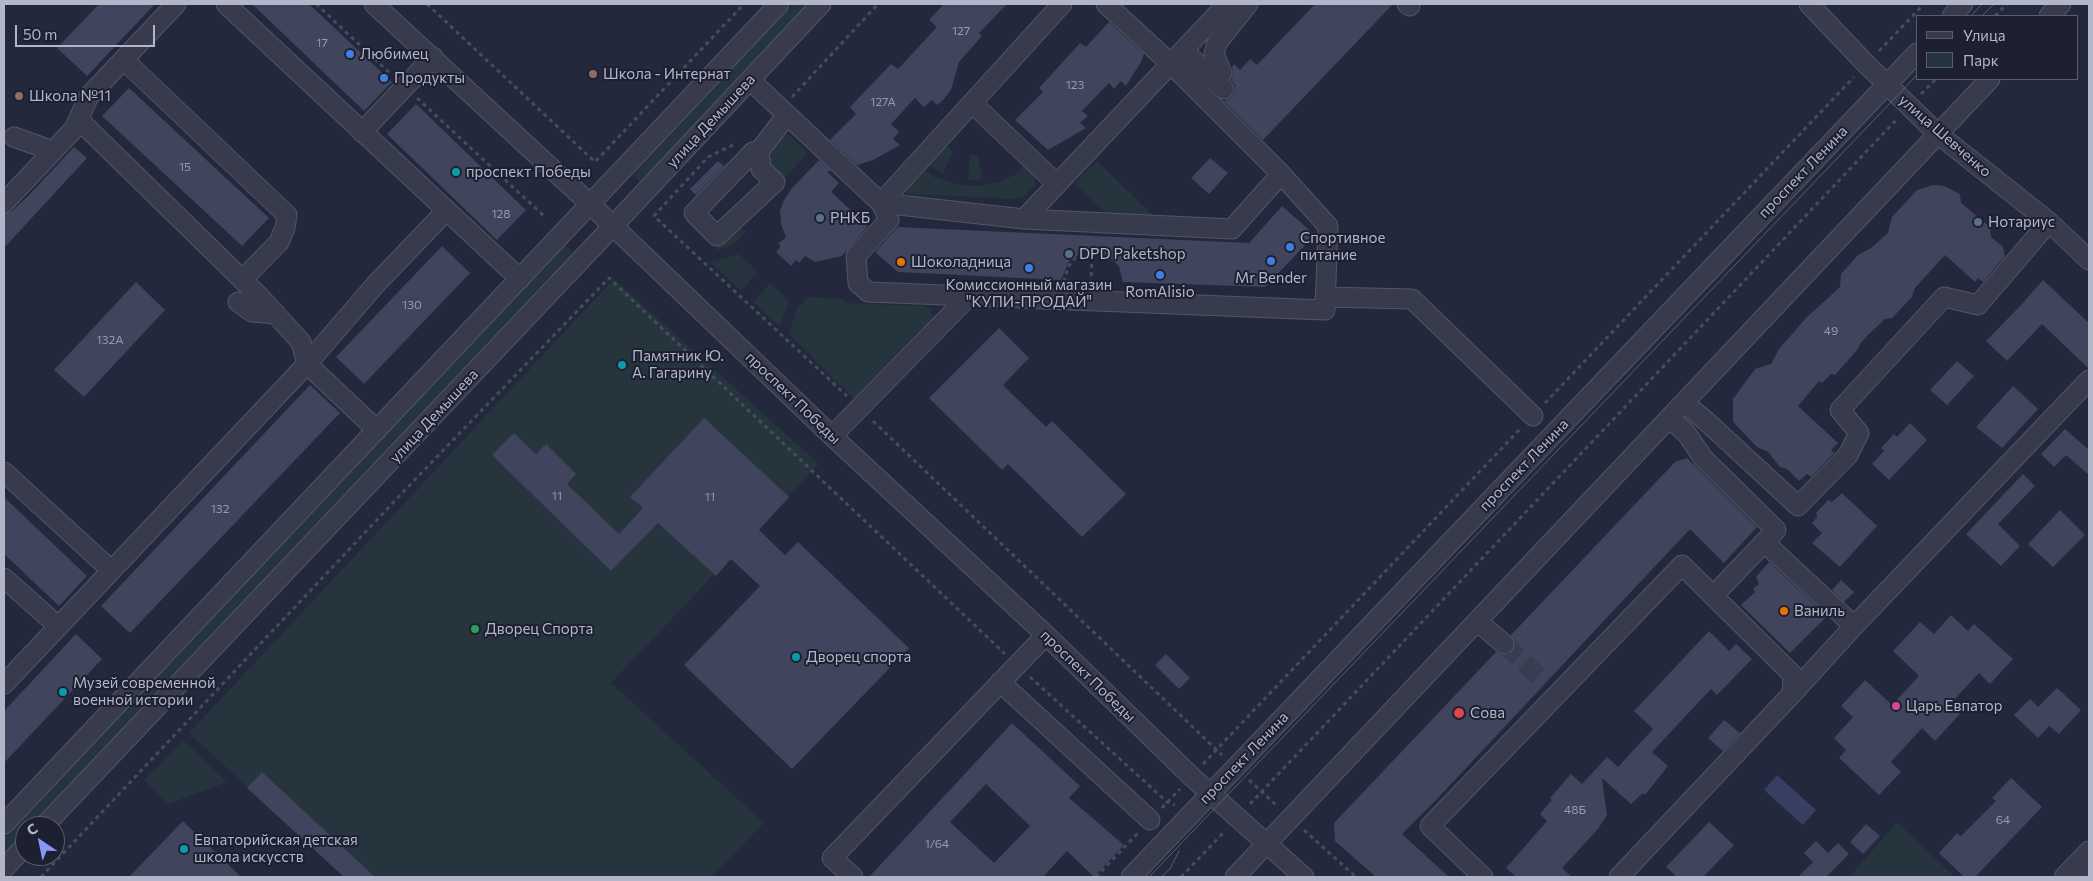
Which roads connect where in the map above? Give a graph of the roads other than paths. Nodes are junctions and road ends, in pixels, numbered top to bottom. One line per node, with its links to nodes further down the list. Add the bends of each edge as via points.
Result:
1 (176, 4): 18 (street)
2 (226, 4): 25 (street)
3 (374, 4): 16 (street, проспект Победы)
4 (779, 4): 34 (street, улица Демышева)
5 (821, 4): 19 (street, улица Демышева)
6 (1062, 4): 22 (street)
7 (1106, 4): 17 (street)
8 (1227, 4): 17 (street)
9 (1248, 4): 17 (street, via 1217,43 1214,54 1223,81)
10 (1809, 4): 21 (street, улица Шевченко)
11 (1963, 4): 13 (street)
12 (2061, 4): 14 (street)
13 (1953, 15)
14 (2050, 15)
15 (1916, 54): 21 (street, проспект Ленина)
16 (433, 58): 25 (street); 34 (street, проспект Победы)
17 (1178, 58): 30 (street); 31 (street)
18 (124, 60): 24 (street, via 89,96); 41 (street, via 287,216 279,242)
19 (750, 80): 23 (street); 38 (street, улица Демышева)
20 (1989, 80): 26 (street)
21 (1887, 84): 26 (street, улица Шевченко); 66 (street, проспект Ленина)
22 (972, 103): 31 (street); 33 (street)
23 (784, 112): 29 (street); 33 (street)
24 (79, 120): 28 (street); 41 (street)
25 (362, 132): 35 (street)
26 (1938, 134): 37 (street, улица Шевченко); 48 (street)
27 (14, 137): 28 (street)
28 (53, 151): 32 (street)
29 (756, 155): 29 (street, via 753,152 694,213 717,236 775,182 761,169 760,158)
30 (1281, 174): 36 (street, via 1232,229); 43 (street, via 1328,226)
31 (1057, 184): 36 (street)
32 (4, 203)
33 (881, 203): 36 (street); 42 (street, via 889,220 856,256 858,283 868,292)
34 (590, 204): 38 (street, проспект Победы); 40 (street, улица Демышева)
35 (446, 211): 40 (street); 46 (street, via 376,284)
36 (1024, 219)
37 (2049, 222): 39 (street, улица Шевченко); 48 (street, via 1978,305 1944,297 1840,410 1859,432 1848,455 1798,506)
38 (613, 226): 52 (street, проспект Победы); 67 (street, улица Демышева)
39 (2089, 260)
40 (520, 279): 51 (street, улица Демышева)
41 (242, 280): 45 (street)
42 (969, 296): 43 (street, via 1325,310); 52 (street)
43 (1325, 297): 49 (street, via 1412,299)
44 (238, 302): 45 (street, via 252,312)
45 (276, 314): 46 (street, via 301,342)
46 (307, 364): 51 (street); 55 (street)
47 (2089, 380): 60 (street)
48 (1684, 403): 50 (street)
49 (1533, 416)
50 (1669, 418): 54 (street, via 1687,434 1702,458 1776,530); 58 (street)
51 (377, 430): 69 (street, улица Демышева)
52 (832, 436): 61 (street, проспект Победы)
53 (4, 472): 55 (street)
54 (1764, 542): 57 (street); 60 (street)
55 (111, 570): 59 (street)
56 (4, 578): 59 (street)
57 (1713, 596): 65 (street, via 1793,675); 79 (street, via 1682,565 1551,689 1430,826)
58 (1477, 621): 62 (street); 70 (street)
59 (58, 626): 64 (street)
60 (1854, 626): 65 (street)
61 (1046, 635): 63 (street); 66 (street, проспект Победы)
62 (1504, 644)
63 (1000, 682): 68 (street); 75 (street, via 832,858)
64 (4, 684)
65 (1792, 694): 80 (street)
66 (1210, 794): 70 (street, проспект Победы); 76 (street, проспект Ленина)
67 (53, 816)
68 (1150, 820)
69 (4, 824)
70 (1266, 844): 77 (street); 78 (street, проспект Победы)
71 (2089, 850): 74 (street)
72 (15, 857): 73 (street)
73 (4, 869)
74 (2076, 873)
75 (853, 877)
76 (1131, 877)
77 (1235, 877)
78 (1304, 877)
79 (1483, 877)
80 (1619, 877)

